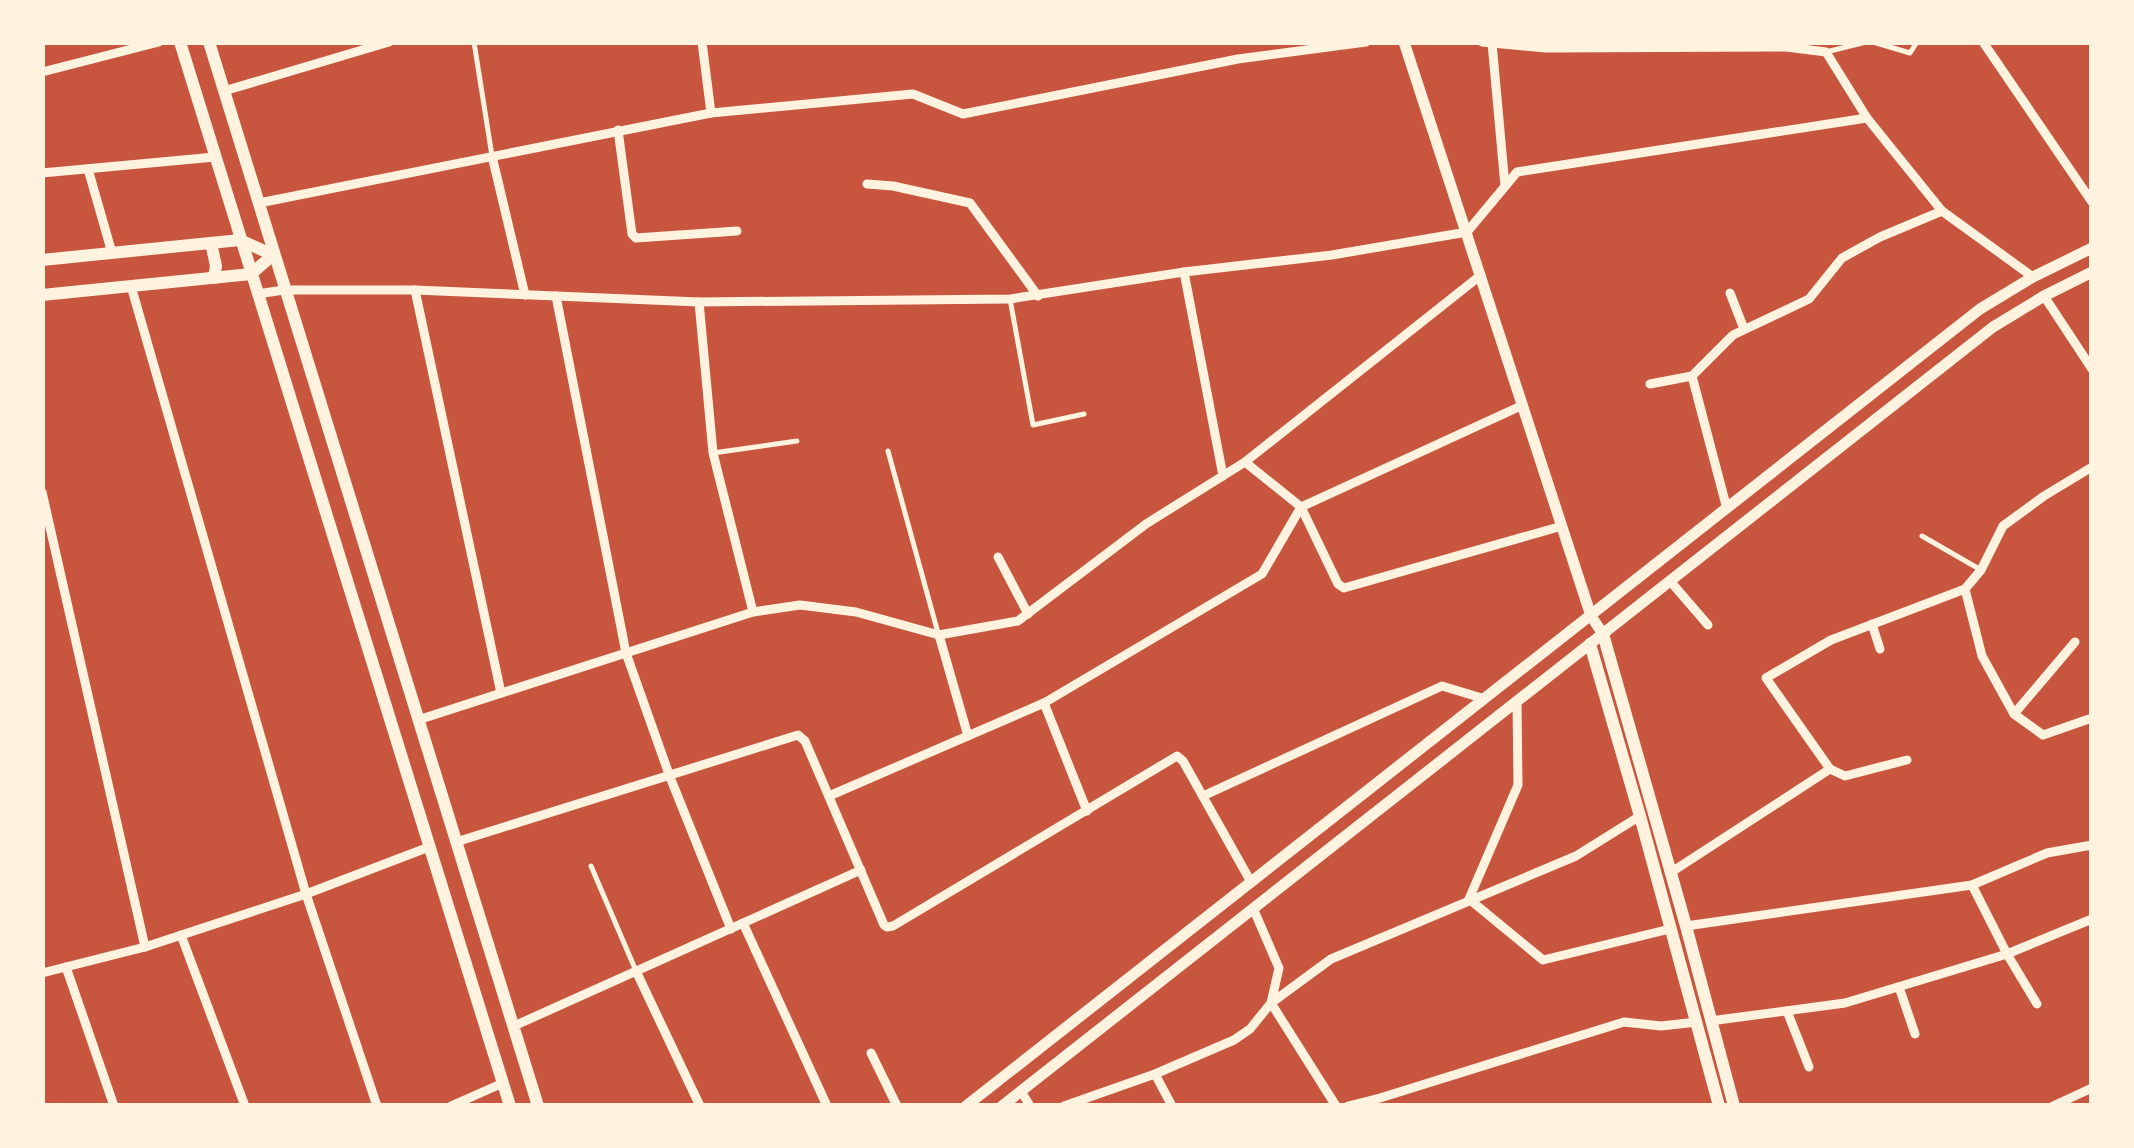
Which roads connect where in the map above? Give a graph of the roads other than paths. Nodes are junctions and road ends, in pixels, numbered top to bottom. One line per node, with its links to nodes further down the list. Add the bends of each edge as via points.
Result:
1 (159, 42): 17 (street)
2 (180, 42): 23 (main road)
3 (209, 42): 18 (main road)
4 (389, 42): 18 (street)
5 (474, 42): 22 (lane)
6 (702, 42): 19 (street)
7 (1366, 42): 19 (street, via 1238,59 963,114 912,94)
8 (1404, 42): 34 (street)
9 (1482, 42): 13 (street)
10 (1870, 42): 11 (lane, via 1910,54); 16 (lane)
11 (1917, 42)
12 (1983, 42): 30 (street)
13 (1492, 43): 14 (street); 29 (street)
14 (1546, 45): 15 (street)
15 (1785, 45): 16 (street)
16 (1826, 52): 20 (street)
17 (42, 72)
18 (224, 91): 26 (main road)
19 (711, 113): 21 (street)
20 (1867, 118): 29 (street, via 1517,172); 32 (street)
21 (618, 130): 22 (street); 33 (street, via 636,238)
22 (492, 156): 31 (street); 52 (street)
23 (215, 157): 24 (street); 27 (main road)
24 (88, 169): 25 (street); 38 (street)
25 (42, 173)
26 (250, 173): 27 (main road, via 240,184); 31 (main road)
27 (223, 183): 35 (main road)
28 (868, 184): 55 (street, via 970,204)
29 (1505, 186): 34 (street)
30 (2092, 202)
31 (259, 203): 39 (main road)
32 (1942, 212): 45 (street); 59 (street, via 1842,258 1808,299)
33 (737, 230)
34 (1468, 232): 41 (street); 44 (street)
35 (240, 240): 36 (main road); 39 (main road); 43 (main road)
36 (210, 243): 38 (main road); 46 (main road)
37 (2092, 248): 45 (street)
38 (112, 253): 40 (main road)
39 (273, 254): 43 (main road); 48 (main road)
40 (42, 260)
41 (1184, 272): 55 (street); 72 (street)
42 (2092, 272): 56 (street)
43 (250, 274): 46 (main road); 51 (main road)
44 (1481, 275): 65 (street); 70 (street)
45 (2033, 277): 75 (street, via 1980,309)
46 (214, 278): 47 (main road)
47 (130, 286): 53 (main road); 118 (street)
48 (284, 290): 49 (street); 51 (street); 63 (main road)
49 (415, 290): 52 (street); 93 (street)
50 (1730, 293): 59 (street)
51 (257, 294): 64 (main road)
52 (525, 294): 54 (street)
53 (42, 295)
54 (556, 296): 58 (street); 92 (street)
55 (1038, 296): 57 (street)
56 (2044, 296): 60 (street); 80 (street, via 1993,327)
57 (1010, 298): 58 (street); 66 (lane, via 1033,425)
58 (699, 302): 69 (street)
59 (1744, 330): 61 (street)
60 (2092, 369)
61 (1692, 376): 62 (street); 75 (street)
62 (1650, 384)
63 (314, 388): 64 (main road, via 301,385); 99 (main road)
64 (288, 396): 112 (main road)
65 (1523, 405): 74 (street); 76 (street)
66 (1084, 414)
67 (797, 441): 69 (lane)
68 (888, 452): 88 (lane)
69 (713, 454): 82 (street)
70 (1246, 462): 72 (street); 74 (street)
71 (2092, 467): 79 (street, via 2003,526)
72 (1223, 476): 83 (street, via 1146,524)
73 (42, 492): 127 (street)
74 (1300, 507): 76 (street, via 1344,588); 96 (street, via 1262,574)
75 (1726, 509): 84 (street)
76 (1562, 526): 84 (street)
77 (1922, 536): 79 (lane)
78 (998, 557): 83 (street)
79 (1981, 570): 81 (street)
80 (1670, 581): 86 (street); 87 (street)
81 (1965, 589): 85 (street); 97 (street, via 1982,656)
82 (753, 612): 88 (street, via 800,605 856,612); 92 (street)
83 (1028, 614): 88 (street, via 1018,622)
84 (1590, 616): 87 (street); 90 (street); 94 (street)
85 (1872, 624): 91 (street); 104 (street, via 1766,678)
86 (1708, 625)
87 (1603, 634): 90 (street); 115 (main road)
88 (939, 636): 100 (street)
89 (2076, 642): 97 (street)
90 (1590, 644): 95 (street); 109 (main road)
91 (1880, 649)
92 (626, 653): 93 (street); 105 (street)
93 (501, 694): 99 (street)
94 (1484, 699): 101 (street); 107 (street, via 1442,686)
95 (1517, 700): 102 (street); 119 (street, via 1518,785)
96 (1044, 704): 100 (street); 108 (street)
97 (2014, 714): 98 (street, via 2042,735)
98 (2089, 719)
99 (418, 720): 110 (main road)
100 (968, 736): 106 (street)
101 (1430, 742): 102 (street); 116 (street)
102 (1443, 759): 120 (street)
103 (1907, 760): 104 (street, via 1846,776)
104 (1830, 769): 115 (street)
105 (670, 777): 106 (street, via 798,735); 110 (street); 124 (street)
106 (828, 796): 114 (street)
107 (1203, 796): 108 (street, via 1177,756); 116 (street)
108 (1087, 810): 114 (street, via 893,926 884,925)
109 (1640, 816): 119 (street, via 1576,856); 125 (main road)
110 (456, 842): 137 (main road)
111 (2092, 845): 117 (street, via 2047,852)
112 (429, 847): 118 (street); 142 (main road)
113 (591, 866): 130 (lane)
114 (861, 870): 122 (street)
115 (1670, 873): 123 (main road)
116 (1251, 882): 154 (street)
117 (1972, 885): 123 (street); 128 (street)
118 (306, 894): 126 (street); 147 (street)
119 (1469, 899): 125 (street, via 1543,960); 133 (street, via 1331,958)
120 (1253, 908): 133 (street, via 1279,968); 144 (street)
121 (2092, 918): 128 (street)
122 (744, 923): 124 (street); 152 (street)
123 (1686, 926): 136 (main road)
124 (731, 928): 130 (street)
125 (1670, 930): 136 (main road)
126 (181, 936): 127 (street); 146 (street)
127 (145, 947): 129 (street)
128 (2006, 954): 132 (street); 134 (street)
129 (66, 967): 131 (street); 145 (street)
130 (636, 971): 137 (street); 151 (street)
131 (42, 973)
132 (1899, 986): 135 (street, via 1844,1004); 138 (street)
133 (1270, 1003): 141 (street, via 1234,1040); 159 (street)
134 (2037, 1004)
135 (1787, 1011): 136 (street); 140 (street)
136 (1704, 1022): 160 (street, via 1624,1022); 161 (main road); 162 (main road)
137 (514, 1026): 150 (main road)
138 (1915, 1034)
139 (871, 1053): 153 (street)
140 (1810, 1067)
141 (1154, 1074): 157 (street); 158 (street)
142 (503, 1083): 148 (street); 149 (main road)
143 (2092, 1088): 163 (street)
144 (1021, 1091): 155 (street); 156 (street)
145 (114, 1106)
146 (246, 1106)
147 (377, 1106)
148 (452, 1106)
149 (510, 1106)
150 (538, 1106)
151 (700, 1106)
152 (827, 1106)
153 (897, 1106)
154 (966, 1106)
155 (1002, 1106)
156 (1030, 1106)
157 (1064, 1106)
158 (1172, 1106)
159 (1336, 1106)
160 (1348, 1106)
161 (1719, 1106)
162 (1734, 1106)
163 (2053, 1106)

